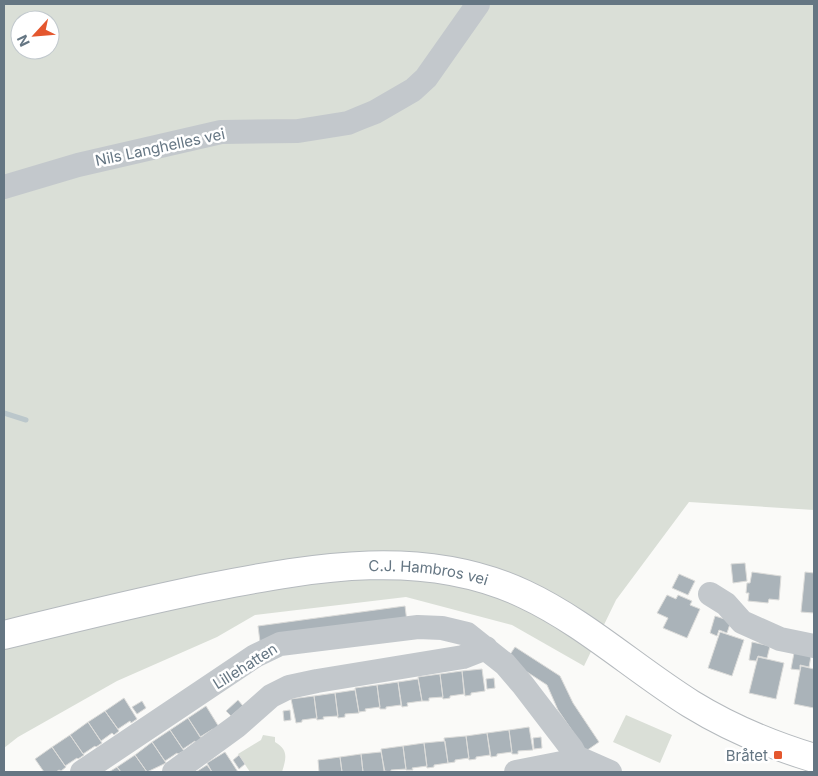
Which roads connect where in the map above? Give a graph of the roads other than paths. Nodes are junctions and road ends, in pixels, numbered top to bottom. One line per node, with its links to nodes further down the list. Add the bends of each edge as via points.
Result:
1 (478, 4): 2 (street, Nils Langhelles vei, via 426,78 413,90 360,118 298,132 221,132)
2 (4, 187)
3 (710, 594): 5 (street, via 726,604 742,622 768,635)
4 (4, 635): 8 (main road, C.J. Hambros vei, via 177,594 305,570 395,564 428,567 486,579 523,594 556,611 691,704 775,746)
5 (814, 646)
6 (486, 648): 7 (street, Lillehatten, via 523,685); 9 (street, Lillehatten, via 467,634 432,627 280,644 255,656); 10 (street, via 462,656 289,687 271,696 237,726)
7 (576, 758): 11 (street); 12 (street)
8 (814, 758)
9 (82, 772)
10 (174, 772)
11 (516, 772)
12 (610, 772)

